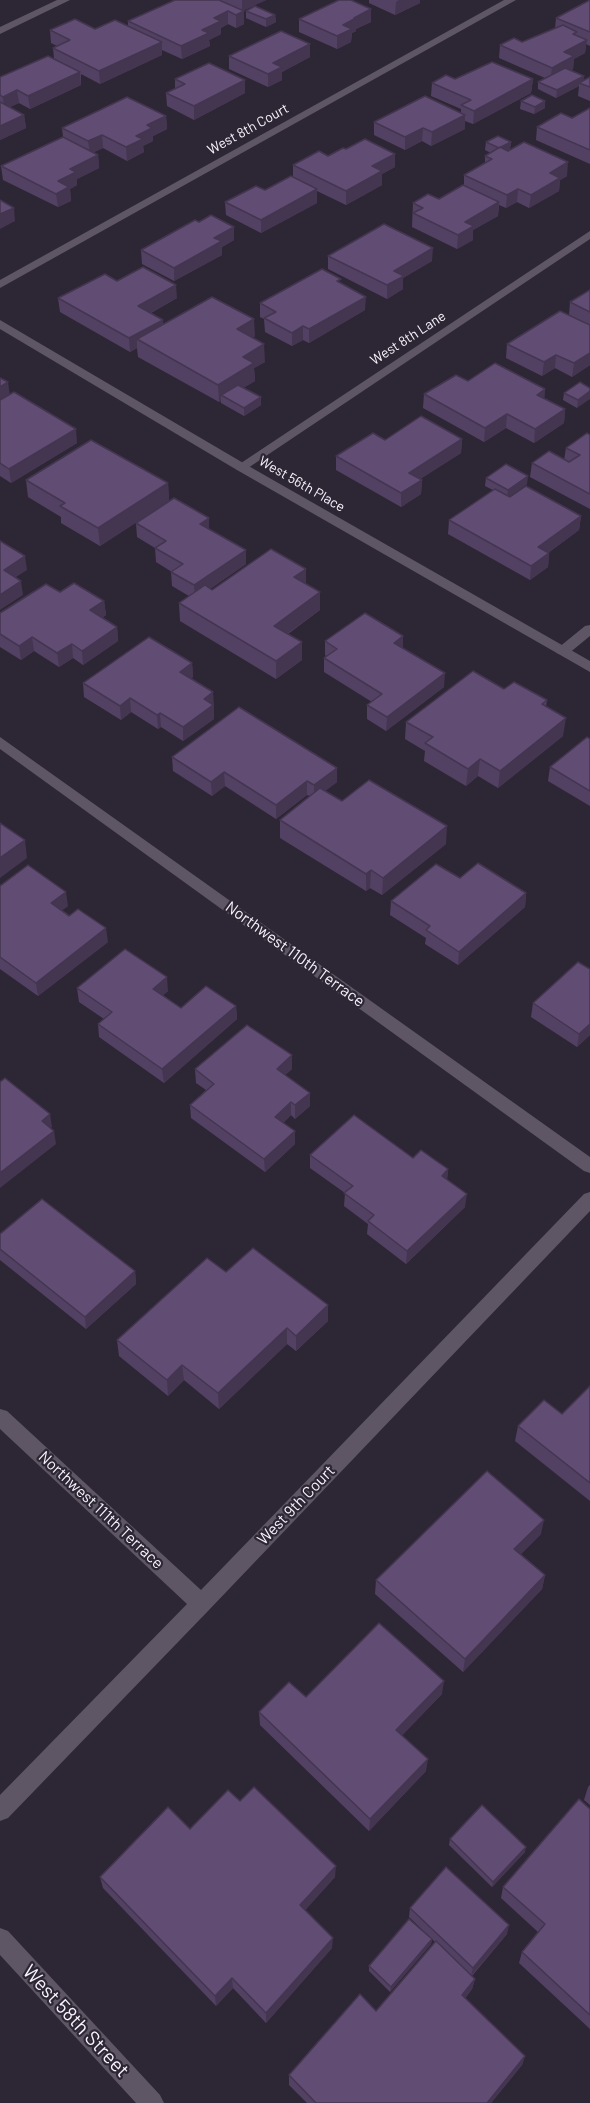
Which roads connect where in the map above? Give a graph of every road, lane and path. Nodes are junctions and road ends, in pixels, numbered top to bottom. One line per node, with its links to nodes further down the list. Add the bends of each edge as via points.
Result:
1 (65, 0): 3 (street)
2 (511, 0): 5 (street, West 8th Court)
3 (0, 31)
4 (590, 234): 7 (street, West 8th Lane)
5 (0, 285)
6 (0, 324): 7 (street, West 56th Place)
7 (242, 466): 9 (street, West 56th Place)
8 (590, 629): 9 (street)
9 (563, 651): 10 (street, West 56th Place)
10 (590, 667)
11 (0, 742): 12 (street, Northwest 110th Terrace)
12 (590, 1166)
13 (590, 1199): 15 (street, West 9th Court)
14 (0, 1417): 15 (street, Northwest 111th Terrace)
15 (201, 1604): 16 (street, West 9th Court)
16 (0, 1810)
17 (0, 1939): 18 (street, West 58th Street)
18 (152, 2103)

